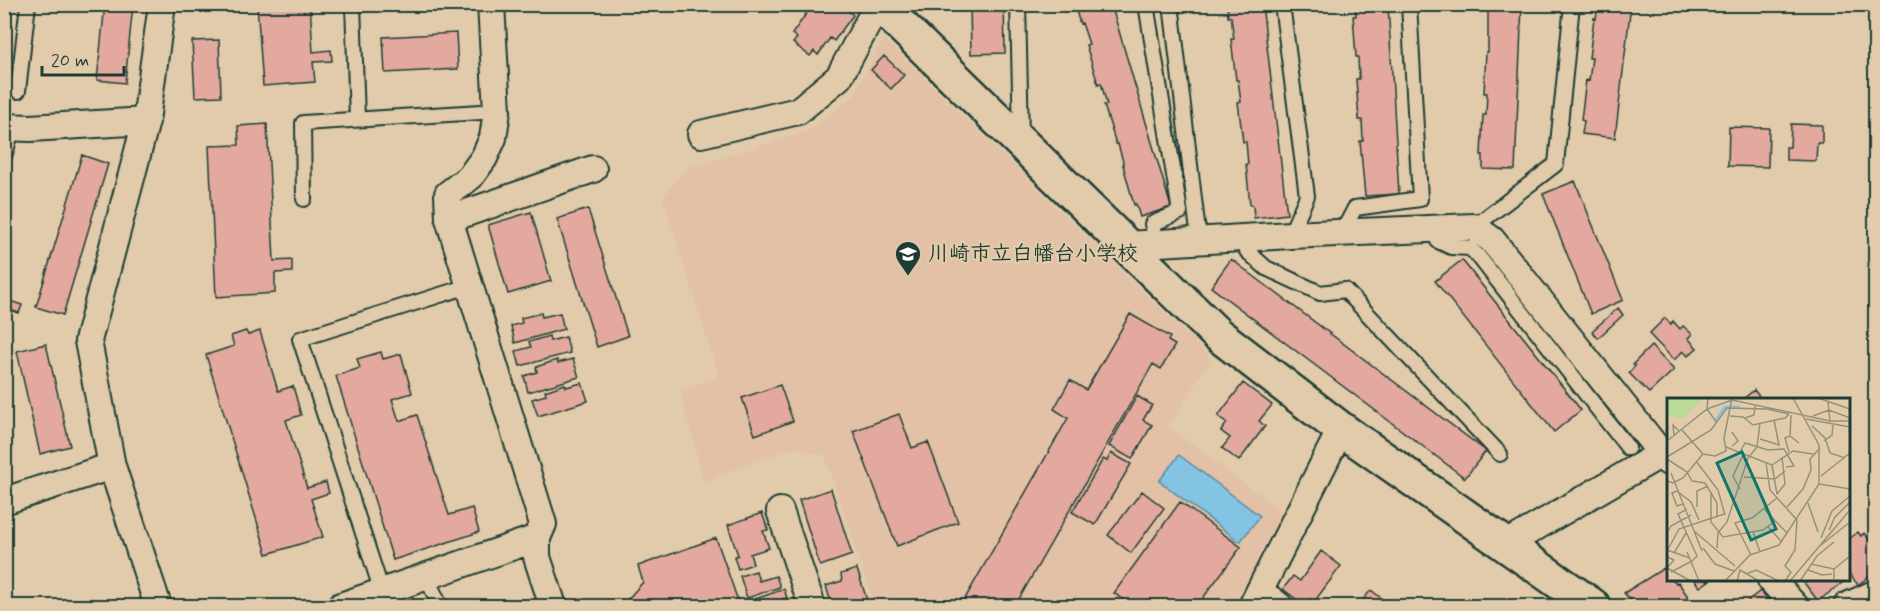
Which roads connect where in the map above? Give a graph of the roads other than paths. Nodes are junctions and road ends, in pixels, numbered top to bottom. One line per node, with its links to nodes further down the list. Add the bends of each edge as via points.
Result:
1 (28, 4): 12 (lane)
2 (162, 4): 15 (street)
3 (353, 4): 14 (lane)
4 (491, 4): 13 (street)
5 (879, 4): 17 (street, via 839,77 798,111); 18 (street)
6 (1018, 4): 18 (lane)
7 (1146, 4): 29 (lane, via 1180,212 1152,224)
8 (1171, 4): 28 (lane)
9 (1282, 4): 26 (lane, via 1307,196)
10 (1409, 4): 25 (lane, via 1420,199 1355,208)
11 (1572, 4): 23 (lane, via 1556,164)
12 (18, 91)
13 (497, 111): 14 (lane); 22 (street, via 493,138 484,158 470,177 448,194)
14 (357, 119): 21 (lane, via 303,123)
15 (146, 121): 16 (street); 35 (street, via 88,341)
16 (9, 127): 19 (lane)
17 (701, 134)
18 (1021, 143): 29 (street)
19 (4, 156)
20 (593, 169): 22 (street)
21 (304, 199)
22 (449, 219): 30 (street)
23 (1474, 227): 24 (street); 34 (street, via 1492,240)
24 (1433, 229): 25 (street); 32 (lane, via 1438,242 1470,248 1479,257)
25 (1342, 233): 26 (street)
26 (1290, 235): 27 (street)
27 (1242, 238): 28 (street); 33 (lane, via 1247,251 1266,268 1320,293 1345,290)
28 (1199, 241): 29 (street)
29 (1142, 244): 31 (street, via 1217,334)
30 (468, 285): 38 (street, via 543,524); 42 (lane, via 300,339)
31 (1341, 429): 39 (street); 44 (street)
32 (1628, 448)
33 (1500, 454)
34 (1665, 458): 39 (street)
35 (112, 466): 36 (street); 45 (street)
36 (4, 501)
37 (780, 511): 49 (street)
38 (537, 538): 40 (street); 48 (street, via 537,557)
39 (1505, 545): 50 (street)
40 (426, 576): 42 (street); 47 (lane)
41 (1773, 581): 51 (street)
42 (382, 592): 46 (street)
43 (1875, 593): 52 (street)
44 (1263, 601)
45 (158, 606)
46 (341, 606)
47 (440, 606)
48 (553, 606)
49 (812, 606)
50 (1593, 606)
51 (1795, 606)
52 (1847, 606)

